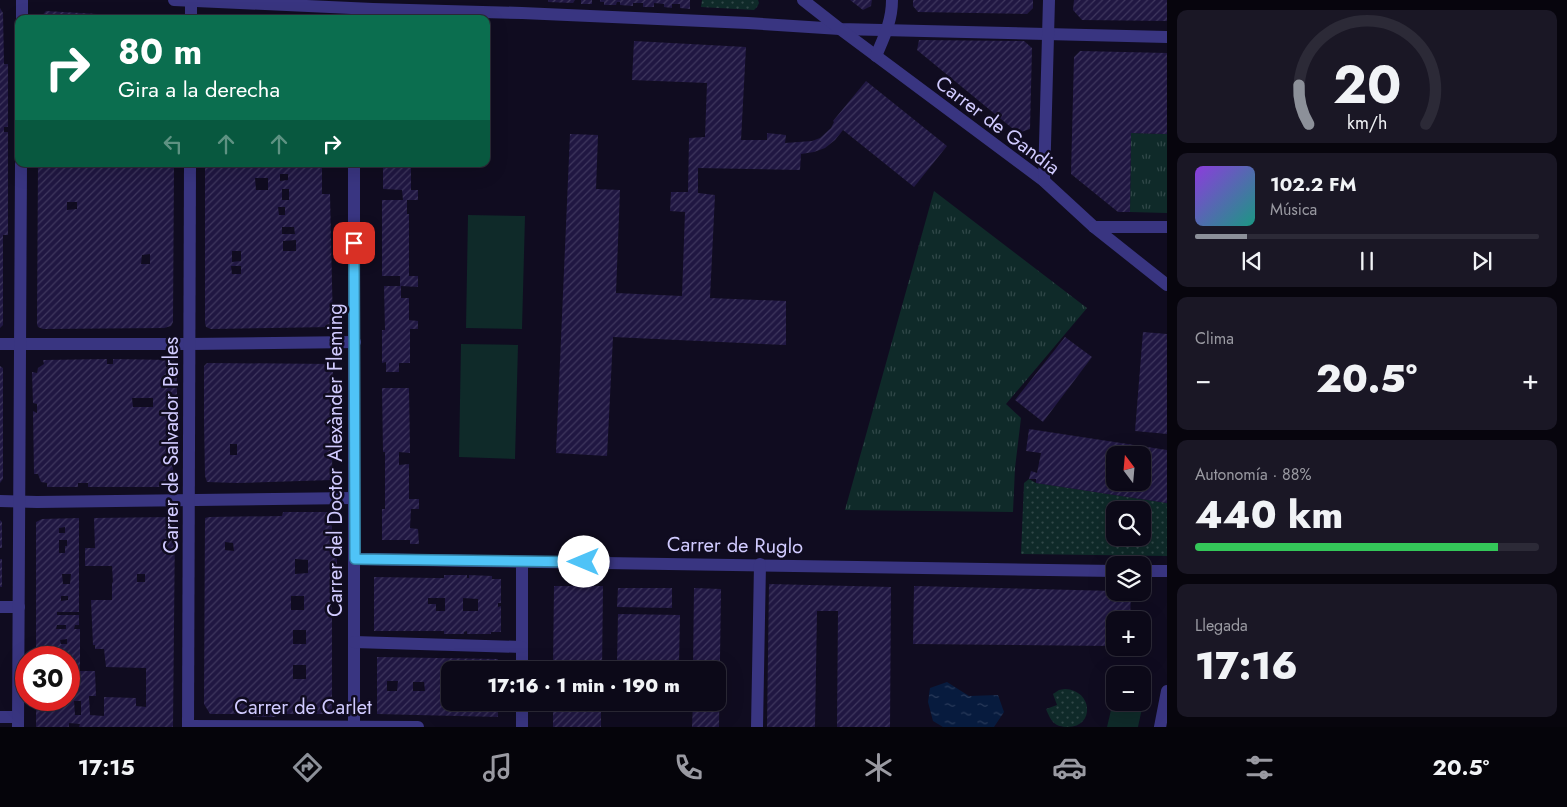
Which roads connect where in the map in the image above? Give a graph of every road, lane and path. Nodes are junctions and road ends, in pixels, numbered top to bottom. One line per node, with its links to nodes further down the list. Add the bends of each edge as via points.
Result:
1 (22, 0): 10 (street)
2 (174, 0): 3 (street)
3 (191, 0): 8 (street); 11 (street)
4 (523, 0): 9 (street)
5 (803, 0): 12 (street, Carrer de Gandia)
6 (892, 0): 13 (street)
7 (1049, 0): 14 (street)
8 (352, 9): 9 (street)
9 (522, 13): 12 (street)
10 (22, 15)
11 (191, 15)
12 (840, 29): 13 (street); 16 (street, Carrer de Gandia)
13 (887, 30): 14 (street); 16 (street)
14 (1048, 33): 15 (street); 20 (street)
15 (1167, 37)
16 (876, 56): 20 (street, Carrer de Gandia)
17 (21, 167): 26 (street)
18 (190, 167): 27 (street, Carrer de Salvador Perles)
19 (354, 167): 24 (street, Carrer del Doctor Alexànder Fleming)
20 (1044, 181): 21 (street, Carrer de Gandia)
21 (1094, 227): 22 (street); 23 (street, Carrer de Gandia)
22 (1167, 227)
23 (1167, 285)
24 (355, 342): 27 (street); 28 (street, Carrer del Doctor Alexànder Fleming)
25 (0, 344): 26 (street)
26 (19, 344): 27 (street); 31 (street)
27 (190, 344): 29 (street, Carrer de Salvador Perles)
28 (354, 498): 29 (street); 32 (street, Carrer del Doctor Alexànder Fleming)
29 (190, 500): 31 (street); 47 (street, Carrer de Salvador Perles)
30 (0, 501): 31 (street)
31 (19, 502): 39 (street)
32 (355, 559): 33 (street, Carrer de Ruglo); 40 (street, Carrer del Doctor Alexànder Fleming)
33 (522, 562): 34 (street, Carrer de Ruglo); 41 (street)
34 (760, 564): 35 (street, Carrer de Ruglo); 51 (street)
35 (1106, 570)
36 (1151, 571): 37 (street)
37 (1167, 571)
38 (0, 607): 39 (street)
39 (19, 607): 46 (street)
40 (354, 642): 41 (street); 48 (street, Carrer del Doctor Alexànder Fleming)
41 (522, 648): 42 (street)
42 (522, 661)
43 (1167, 691): 52 (street)
44 (522, 711): 50 (street)
45 (0, 718): 46 (street)
46 (18, 722)
47 (188, 726): 48 (street, Carrer de Carlet)
48 (354, 727): 49 (street, Carrer de Carlet)
49 (418, 727)
50 (522, 727)
51 (757, 727)
52 (1160, 727)

